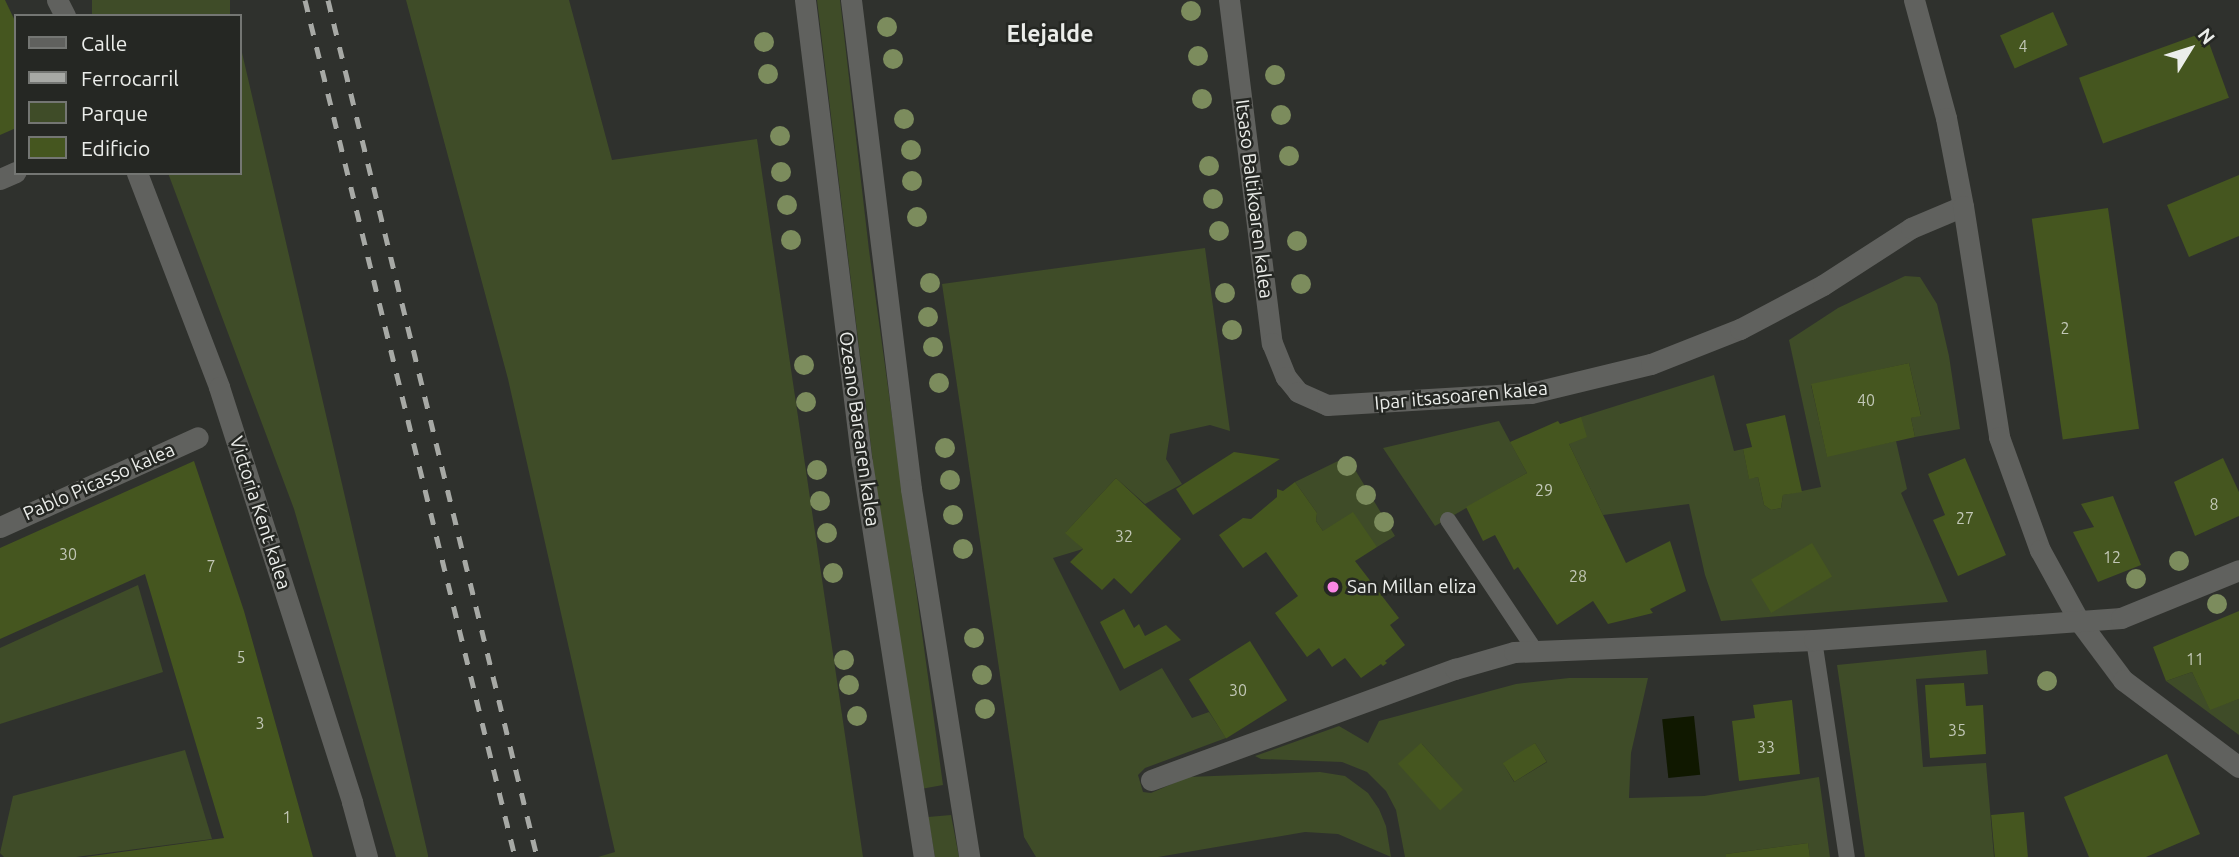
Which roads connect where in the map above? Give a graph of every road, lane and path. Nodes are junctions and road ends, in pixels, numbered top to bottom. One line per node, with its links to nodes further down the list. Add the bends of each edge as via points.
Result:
1 (805, 0): 18 (street, Ozeano Barearen kalea, via 862,462)
2 (851, 0): 19 (street, via 911,489)
3 (1229, 0): 7 (street, Itsaso Baltikoaren kalea, via 1272,344)
4 (1914, 0): 6 (street, via 1946,118)
5 (138, 175): 17 (street, Victoria Kent kalea, via 219,387)
6 (1963, 206): 7 (street, Ipar itsasoaren kalea, via 1911,228 1823,285 1741,329 1651,364 1531,393 1341,407); 12 (street, via 1999,437 2040,550)
7 (1298, 392)
8 (198, 437): 10 (street, Pablo Picasso kalea)
9 (1448, 520): 14 (lane)
10 (0, 527)
11 (2239, 570): 12 (street, via 2121,618)
12 (2079, 621): 13 (street); 15 (street, via 2123,680)
13 (1814, 640): 14 (street); 20 (lane)
14 (1536, 652): 16 (street, via 1514,652 1455,669)
15 (2239, 768)
16 (1151, 780)
17 (367, 857)
18 (924, 857)
19 (969, 857)
20 (1847, 857)

